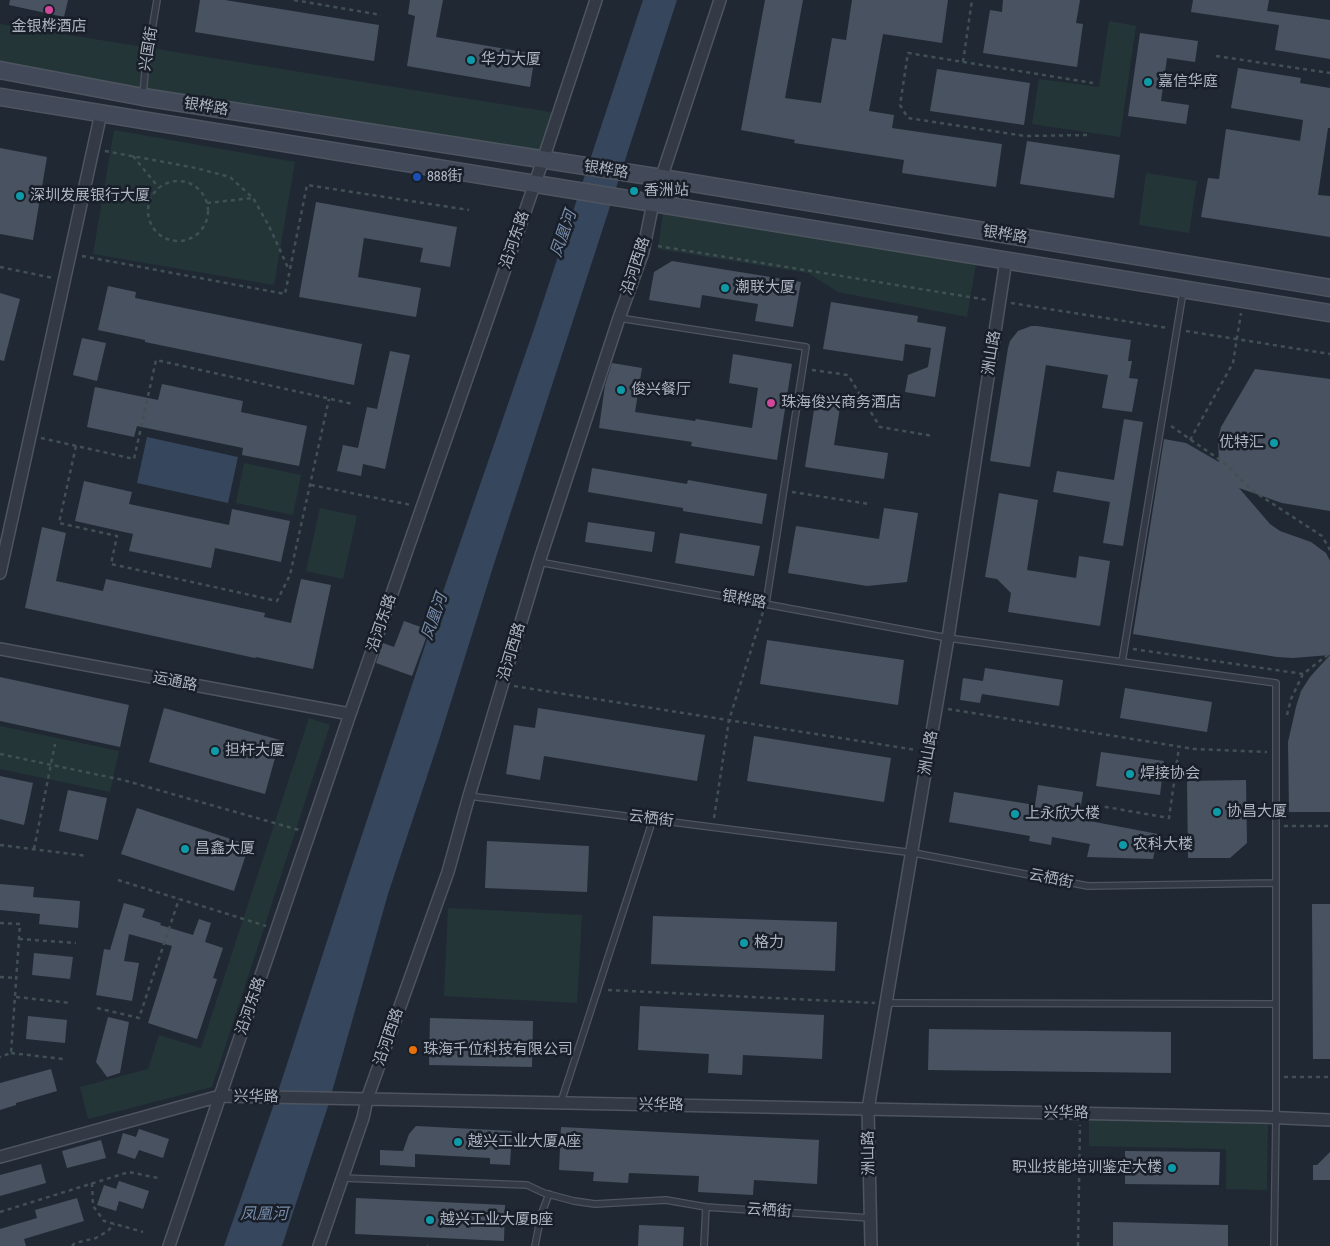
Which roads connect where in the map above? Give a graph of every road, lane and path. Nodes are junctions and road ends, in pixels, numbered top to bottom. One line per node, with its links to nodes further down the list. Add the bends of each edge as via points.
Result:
1 (157, 0): 13 (lane, 兴国街)
2 (294, 0): 6 (path)
3 (596, 0): 18 (street, 沿河东路)
4 (720, 0): 19 (street)
5 (972, 0): 8 (path)
6 (381, 15)
7 (1216, 56): 10 (path)
8 (963, 62): 11 (path); 15 (path, via 908,54 900,105 908,118 1025,136)
9 (0, 70): 13 (main road, 银桦路)
10 (1330, 73)
11 (1093, 83)
12 (0, 97): 14 (main road, 银桦路)
13 (143, 97): 18 (main road, 银桦路)
14 (101, 113): 16 (street); 20 (main road, 银桦路)
15 (1086, 135)
16 (93, 149): 17 (path); 26 (street)
17 (133, 156): 21 (path); 22 (path, via 230,178)
18 (543, 160): 19 (main road, 银桦路); 20 (street, 沿河东路)
19 (662, 178): 24 (street, 沿河西路); 31 (main road, 银桦路)
20 (534, 184): 24 (main road, 银桦路); 47 (street, 沿河东路)
21 (159, 188): 23 (path, via 167,182 187,182 200,190); 23 (path, via 148,204 150,223 156,232 173,241 183,241 200,231 206,223)
22 (253, 198): 23 (path); 29 (path)
23 (208, 203)
24 (653, 203): 27 (main road, 银桦路); 35 (street, 沿河西路, via 643,252)
25 (469, 210): 29 (path, via 307,185)
26 (70, 254): 29 (path, via 285,294); 30 (street)
27 (1006, 260): 32 (main road, 银桦路); 53 (street, 洲山路)
28 (0, 267): 30 (path)
29 (290, 272)
30 (64, 280): 40 (street)
31 (1330, 288)
32 (1183, 289): 33 (main road, 银桦路); 39 (lane)
33 (1243, 299): 34 (main road, 银桦路); 42 (path, via 1233,363)
34 (1330, 313)
35 (619, 318): 36 (lane, via 806,347); 50 (street, 沿河西路)
36 (803, 368): 41 (path, via 848,375 880,427); 45 (lane)
37 (329, 399): 38 (path); 43 (path, via 156,360 134,459); 44 (path)
38 (353, 404)
39 (1162, 420): 42 (path); 54 (lane)
40 (30, 436): 43 (path); 48 (street)
41 (933, 436)
42 (1190, 440): 49 (path, via 1226,464 1250,489 1322,536)
43 (76, 446): 44 (path, via 59,523 117,536 111,564 277,601 290,575)
44 (310, 485): 47 (path)
45 (784, 490): 46 (path); 52 (lane)
46 (869, 504)
47 (422, 507): 61 (street, 沿河东路)
48 (4, 535): 51 (street)
49 (1330, 550)
50 (539, 562): 52 (lane, 银桦路); 59 (street, 沿河西路)
51 (0, 573)
52 (766, 604): 53 (lane, 银桦路); 62 (path)
53 (948, 638): 57 (lane, 银桦路); 60 (street, 洲山路)
54 (1125, 648): 57 (lane); 58 (path)
55 (0, 650): 61 (street, 运通路)
56 (1330, 653): 58 (path)
57 (1122, 662): 67 (lane, 银桦路, via 1276,683)
58 (1303, 674): 63 (path)
59 (502, 684): 62 (path); 70 (street, 沿河西路)
60 (936, 708): 65 (path); 66 (street, 洲山路)
61 (350, 714): 76 (street, 沿河东路)
62 (729, 720): 66 (path); 75 (path)
63 (1285, 722)
64 (55, 744): 69 (path)
65 (1179, 747): 67 (path); 71 (path, via 1169,818)
66 (929, 752): 79 (street, 洲山路)
67 (1276, 752): 73 (lane)
68 (0, 754): 69 (path)
69 (51, 764): 76 (path, via 122,780); 78 (path)
70 (469, 796): 72 (lane, 云栖街); 102 (street, 沿河西路, via 448,872)
71 (1089, 804)
72 (653, 819): 75 (lane, 云栖街); 90 (lane)
73 (1276, 826): 74 (path); 82 (lane)
74 (1330, 826)
75 (713, 827): 79 (lane, 云栖街)
76 (310, 833): 85 (street, 沿河东路)
77 (0, 845): 78 (path)
78 (34, 850): 80 (path)
79 (912, 852): 82 (lane, 云栖街, via 1088,886); 93 (street, 洲山路)
80 (86, 856)
81 (118, 880): 83 (path)
82 (1276, 883): 94 (lane)
83 (179, 899): 85 (path); 95 (path, via 140,1018)
84 (0, 923): 86 (path, via 20,924)
85 (277, 929): 101 (street, 沿河东路)
86 (19, 939): 87 (path); 89 (path)
87 (76, 943)
88 (0, 977): 89 (path)
89 (16, 978): 91 (path)
90 (598, 990): 93 (path); 103 (lane)
91 (15, 997): 92 (path); 96 (path)
92 (71, 1003)
93 (886, 1003): 94 (lane); 104 (street, 洲山路)
94 (1276, 1004): 99 (lane)
95 (97, 1008)
96 (11, 1053): 97 (path); 98 (path)
97 (0, 1057)
98 (63, 1059)
99 (1276, 1077): 100 (path); 106 (lane)
100 (1330, 1077)
101 (220, 1096): 102 (street, 兴华路); 108 (street, 兴华路); 119 (street, 沿河东路)
102 (367, 1099): 103 (street, 兴华路); 110 (street, 沿河西路)
103 (561, 1103): 104 (street, 兴华路)
104 (868, 1109): 105 (street, 兴华路); 115 (street, 洲山路)
105 (1080, 1113): 106 (street, 兴华路); 124 (path)
106 (1276, 1118): 107 (street, 兴华路); 125 (lane)
107 (1330, 1120)
108 (0, 1157)
109 (158, 1178): 111 (path, via 129,1172)
110 (342, 1178): 112 (lane, 云栖街, via 527,1186); 120 (street, 沿河西路)
111 (92, 1183): 114 (path); 116 (path, via 93,1206 104,1221)
112 (549, 1194): 113 (lane, 云栖街, via 594,1204 666,1200); 121 (lane, via 541,1214)
113 (706, 1207): 115 (lane, 云栖街); 122 (lane)
114 (0, 1212)
115 (870, 1218): 123 (street, 洲山路)
116 (114, 1224): 117 (path); 118 (path, via 96,1238)
117 (143, 1232)
118 (72, 1246)
119 (169, 1246)
120 (319, 1246)
121 (535, 1246)
122 (704, 1246)
123 (871, 1246)
124 (1078, 1246)
125 (1274, 1246)

